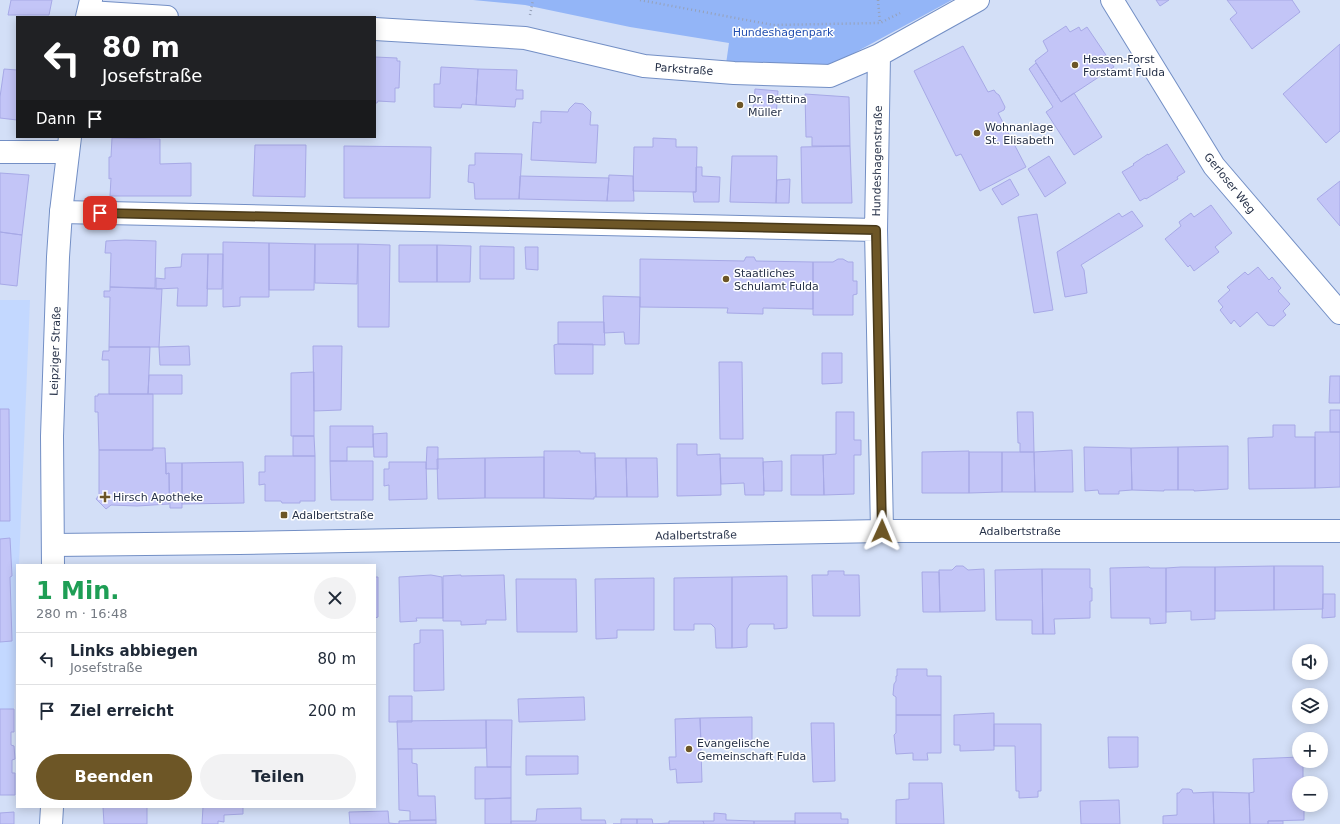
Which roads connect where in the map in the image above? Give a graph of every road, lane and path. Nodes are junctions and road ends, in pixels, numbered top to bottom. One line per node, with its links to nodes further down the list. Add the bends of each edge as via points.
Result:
1 (640, 0): 2 (path, via 773,25 880,23)
2 (878, 0)
3 (978, 0): 8 (street, Parkstraße)
4 (1112, 0): 13 (street, Gerloser Weg, via 1214,166)
5 (89, 10): 6 (street)
6 (156, 16)
7 (376, 29): 8 (street, Parkstraße, via 525,38 644,66 734,73 830,76)
8 (879, 55): 12 (street, Hundeshagenstraße)
9 (69, 144): 10 (street); 11 (street, Leipziger Straße)
10 (0, 152)
11 (61, 212): 12 (street); 16 (street, Leipziger Straße, via 52,436)
12 (876, 230): 14 (street, Hundeshagenstraße)
13 (1340, 313)
14 (882, 531): 15 (street, Adalbertstraße); 16 (street, Adalbertstraße, via 262,543)
15 (1340, 531)
16 (53, 555)
17 (52, 808): 18 (street)
18 (52, 824)

